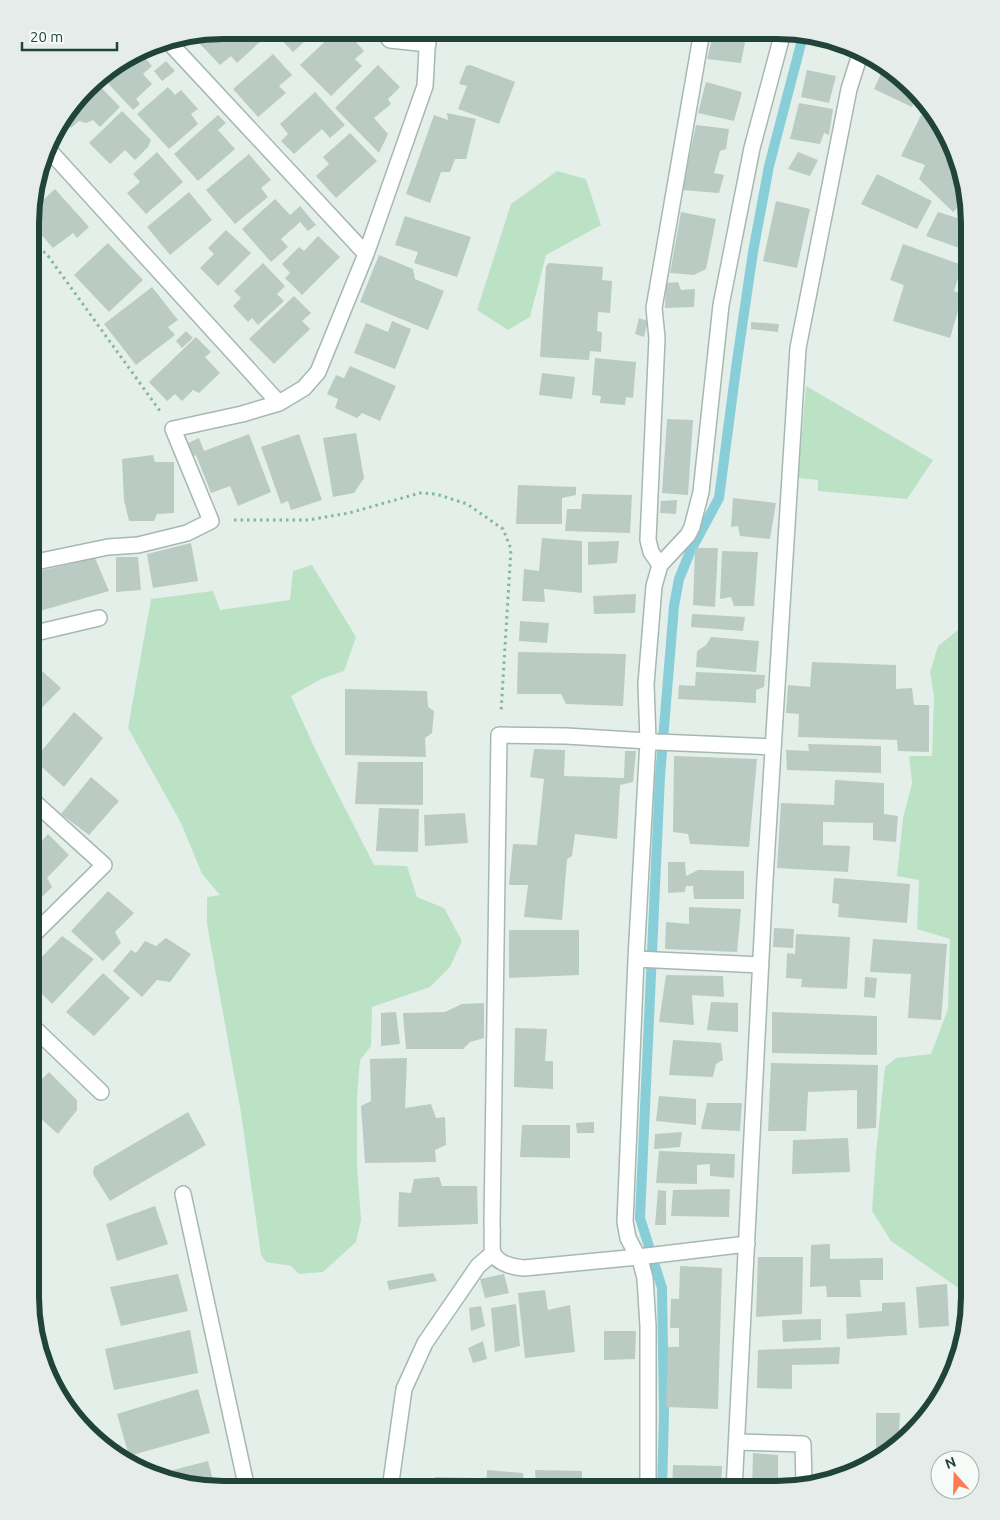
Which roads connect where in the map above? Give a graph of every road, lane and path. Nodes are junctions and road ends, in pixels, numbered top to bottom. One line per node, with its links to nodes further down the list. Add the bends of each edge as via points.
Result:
1 (389, 39): 2 (street)
2 (403, 39)
3 (428, 39): 10 (street, via 425,86)
4 (701, 39): 15 (street, via 654,308 657,338 648,540)
5 (781, 39): 15 (street, via 752,148 720,305 701,492 688,536)
6 (172, 46): 10 (street)
7 (859, 58): 20 (street, via 849,89 798,348)
8 (53, 154): 11 (street)
9 (39, 249): 12 (path, via 46,253)
10 (366, 254): 11 (street, via 318,372 304,388)
11 (278, 403): 12 (street)
12 (173, 429): 13 (street)
13 (211, 521): 14 (street, via 186,533 138,545 108,547); 18 (path, via 308,520 349,513 420,493 436,494 467,504 503,529 510,549)
14 (39, 561)
15 (660, 565): 19 (street, via 654,586 646,684)
16 (99, 618): 17 (street)
17 (39, 632)
18 (500, 735): 19 (street); 29 (street)
19 (652, 742): 20 (street); 23 (street)
20 (773, 747): 24 (street)
21 (39, 806): 22 (street, via 104,865)
22 (39, 928)
23 (647, 959): 24 (street); 30 (street, via 625,1222 628,1238)
24 (761, 965): 28 (street)
25 (39, 1033): 26 (street)
26 (101, 1092)
27 (183, 1194): 33 (street)
28 (747, 1244): 30 (street); 31 (street)
29 (493, 1253): 30 (street, via 506,1264 524,1268); 34 (street, via 478,1266 426,1343 404,1388)
30 (641, 1257): 35 (street, via 648,1326)
31 (737, 1442): 32 (street, via 803,1444); 36 (street)
32 (804, 1480)
33 (245, 1481)
34 (391, 1481)
35 (648, 1481)
36 (735, 1481)

